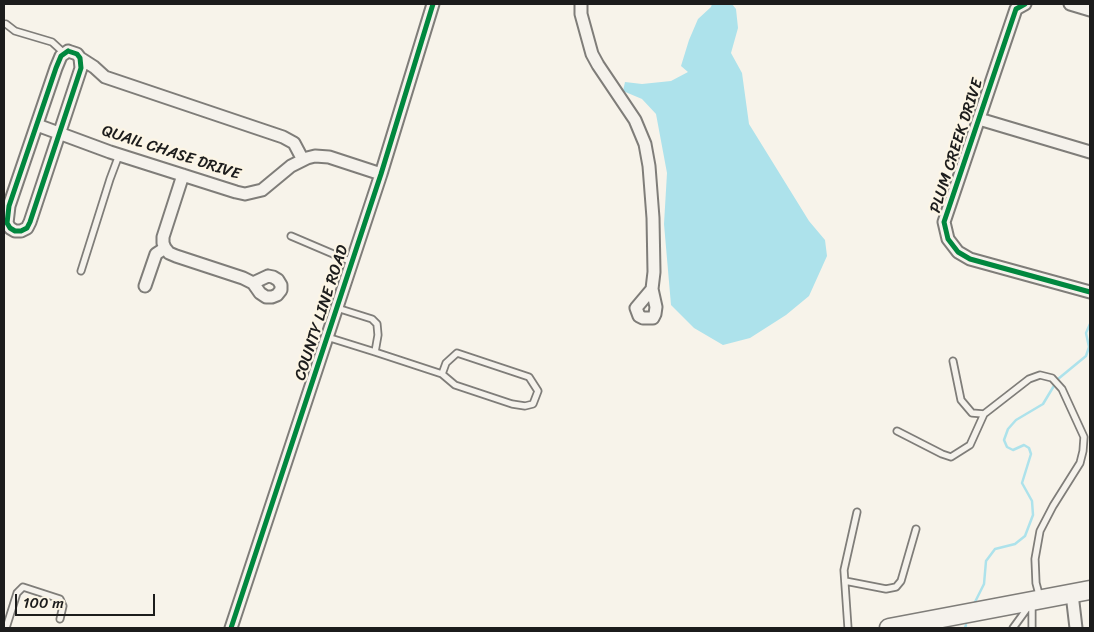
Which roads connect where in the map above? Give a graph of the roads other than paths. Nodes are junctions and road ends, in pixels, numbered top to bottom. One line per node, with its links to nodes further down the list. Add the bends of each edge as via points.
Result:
1 (433, 4): 15 (street, COUNTY LINE ROAD)
2 (581, 4): 23 (street, via 592,54 635,120 645,144 653,218)
3 (1025, 4): 9 (street, PLUM CREEK DRIVE, via 1016,8)
4 (1070, 4): 5 (street)
5 (1090, 10)
6 (6, 24): 7 (lane, via 15,31 52,42)
7 (64, 53): 8 (street, via 73,52); 10 (street)
8 (80, 58): 11 (street, via 81,68); 14 (street, via 105,77 283,137 294,143)
9 (979, 119): 12 (street); 24 (street, PLUM CREEK DRIVE, via 944,222 948,239 970,260)
10 (37, 126): 11 (street, QUAIL CHASE DRIVE); 11 (street, via 7,215 7,223 15,231 21,232 30,222)
11 (59, 134): 13 (street, QUAIL CHASE DRIVE)
12 (1090, 152)
13 (119, 155): 16 (street, QUAIL CHASE DRIVE); 20 (lane)
14 (303, 160): 15 (street, QUAIL CHASE DRIVE, via 322,156); 16 (street, QUAIL CHASE DRIVE, via 262,190 246,194)
15 (381, 174): 19 (street, COUNTY LINE ROAD)
16 (183, 175): 18 (street, via 165,229)
17 (291, 236): 19 (lane)
18 (165, 248): 21 (street, via 176,256); 22 (street, via 156,254)
19 (352, 262): 25 (street, COUNTY LINE ROAD)
20 (81, 271)
21 (253, 283)
22 (145, 286)
23 (652, 289)
24 (1090, 292)
25 (337, 308): 26 (street, COUNTY LINE ROAD); 27 (lane, via 372,319 377,324)
26 (327, 337): 27 (lane); 41 (street, COUNTY LINE ROAD)
27 (375, 352): 29 (lane)
28 (953, 362): 30 (lane, via 961,400 972,413)
29 (442, 374): 29 (lane, via 446,363 457,353 529,377 538,391 533,404 512,404 455,385)
30 (984, 414): 31 (lane, via 970,445 951,458); 37 (lane, via 1029,379 1040,375 1052,378 1062,389 1084,437 1080,463 1040,531 1035,559)
31 (897, 431)
32 (857, 512): 34 (lane, via 844,570)
33 (916, 529): 34 (lane, via 901,581 896,587 886,589)
34 (845, 582): 42 (lane)
35 (1090, 590): 36 (main road)
36 (1072, 594): 37 (main road); 45 (street)
37 (1036, 601): 39 (lane); 43 (main road); 44 (lane)
38 (60, 619): 40 (lane, via 63,606 60,599 22,587)
39 (1015, 627)
40 (6, 628)
41 (231, 628)
42 (848, 628)
43 (889, 628)
44 (1032, 628)
45 (1076, 628)

